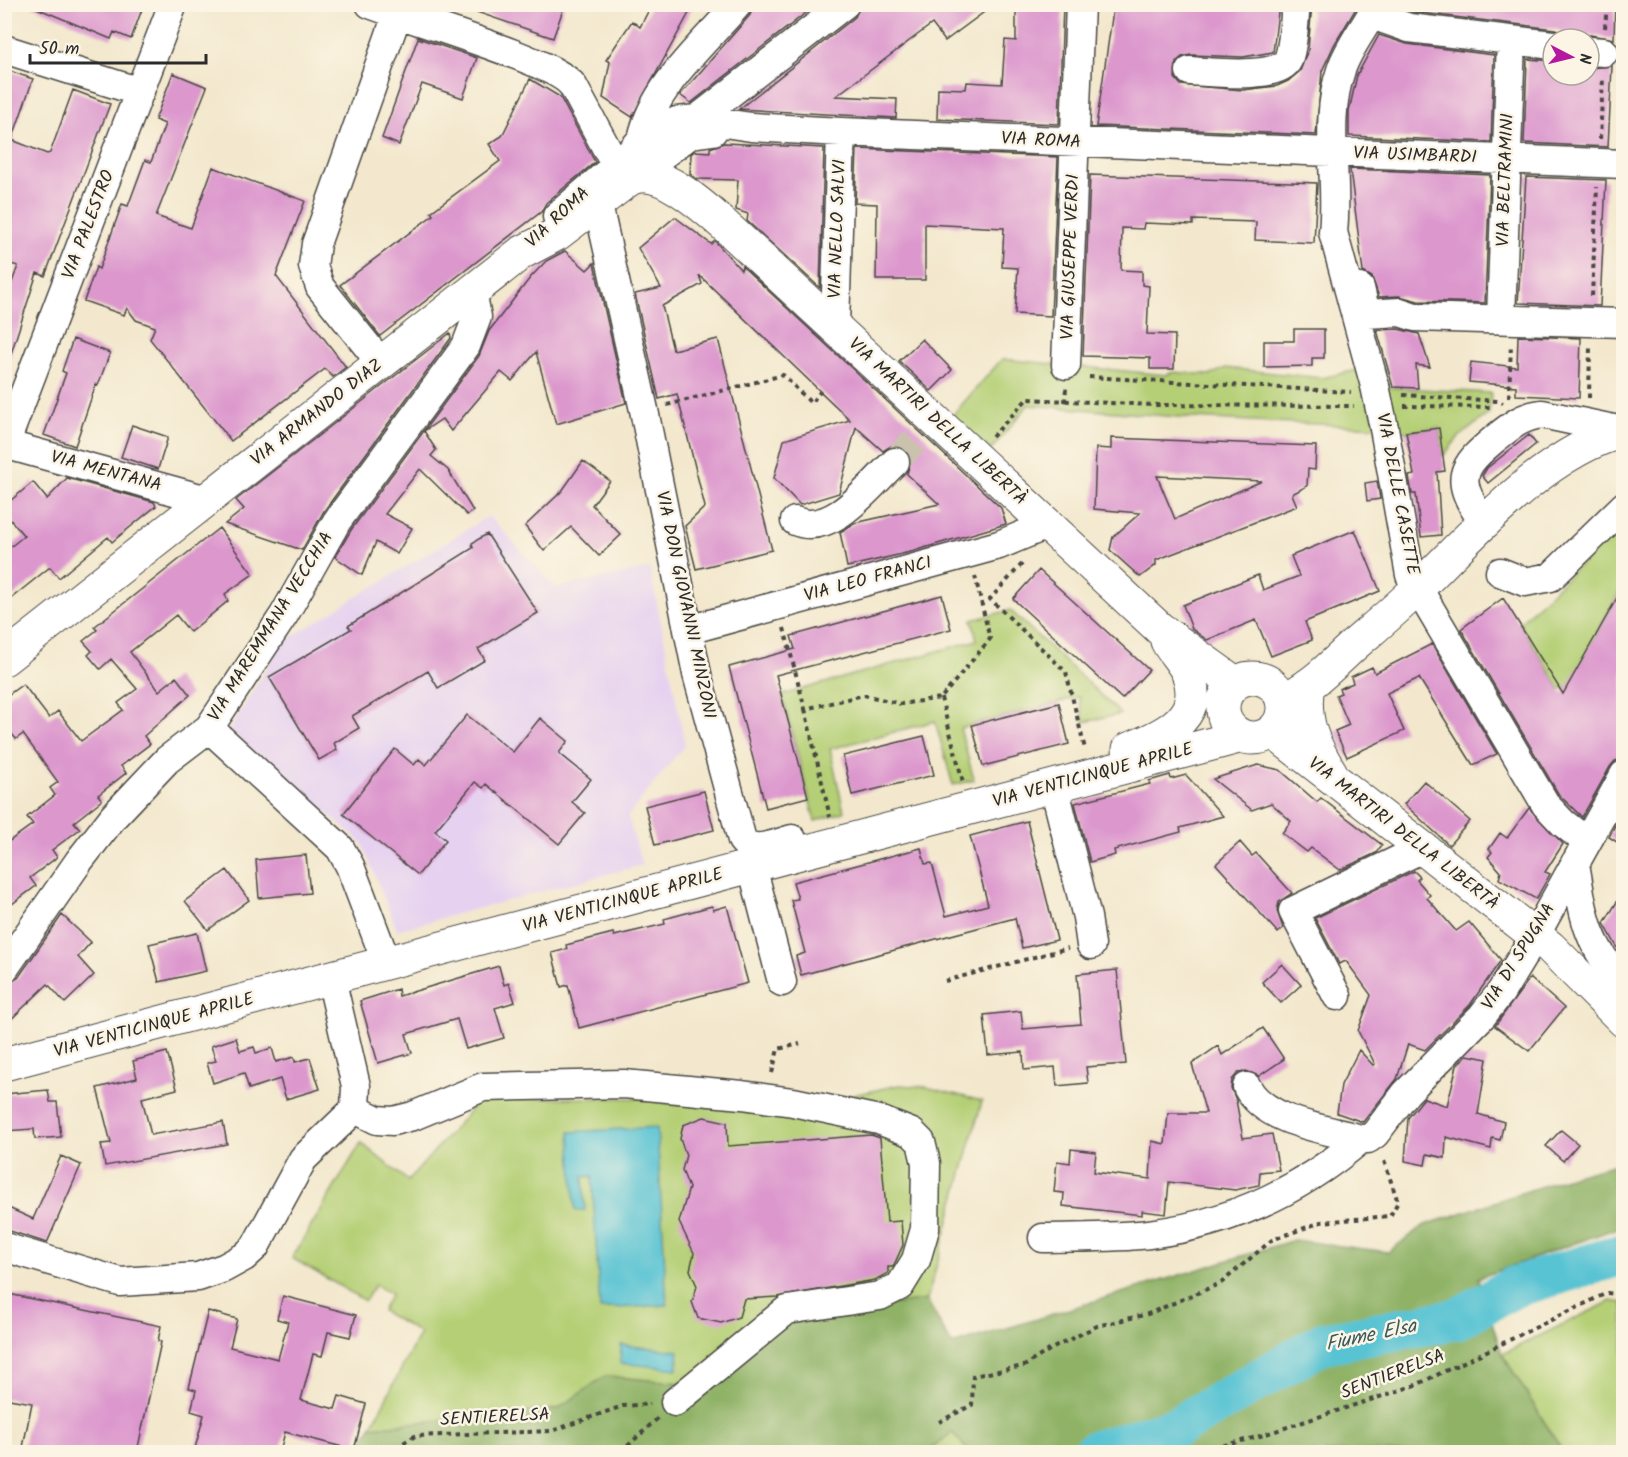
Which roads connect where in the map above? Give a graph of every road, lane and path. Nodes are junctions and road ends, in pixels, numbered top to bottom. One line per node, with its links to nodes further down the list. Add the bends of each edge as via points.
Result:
1 (174, 4): 14 (street, VIA PALESTRO)
2 (370, 4): 8 (street)
3 (738, 4): 18 (street, via 658,99)
4 (845, 4): 15 (street)
5 (1080, 4): 19 (street, VIA GIUSEPPE VERDI)
6 (1296, 4): 12 (street, via 1288,60 1281,68 1268,72)
7 (1374, 10): 9 (street, via 1409,28); 20 (street, VIA DELLE CASETTE, via 1341,70)
8 (397, 15): 23 (street, via 555,70 570,82 600,138); 32 (street, via 332,194 313,260 320,287)
9 (1511, 40): 10 (street); 21 (street, VIA BELTRAMINI)
10 (1541, 44)
11 (4, 49): 14 (street)
12 (1190, 71)
13 (1601, 84): 22 (path)
14 (140, 92): 42 (street, VIA PALESTRO)
15 (696, 119): 16 (street, VIA ROMA); 18 (street, VIA ROMA, via 677,122)
16 (751, 128): 17 (street, VIA ROMA); 23 (street, VIA ROMA, via 691,134)
17 (841, 132): 19 (street, VIA ROMA); 31 (street, VIA NELLO SALVI)
18 (642, 139): 23 (street, VIA ROMA)
19 (1075, 142): 20 (street, VIA ROMA); 33 (street, VIA GIUSEPPE VERDI)
20 (1330, 153): 21 (street, VIA USIMBARDI); 25 (street, VIA DELLE CASETTE)
21 (1507, 160): 22 (street, VIA USIMBARDI); 28 (street, VIA BELTRAMINI)
22 (1607, 164): 29 (path)
23 (625, 171): 24 (main road, VIA ARMANDO DIAZ); 26 (street, VIA ROMA, via 546,226); 31 (main road, VIA MARTIRI DELLA LIBERTÀ, via 659,179 696,202)
24 (598, 205): 26 (main road, VIA ARMANDO DIAZ, via 558,234); 54 (street, VIA DON GIOVANNI MINZONI)
25 (1336, 207): 28 (street, VIA DELLE CASETTE, via 1346,225 1366,314 1400,312 1415,317); 35 (street, VIA DELLE CASETTE, via 1333,232)
26 (521, 253): 27 (main road, VIA ARMANDO DIAZ)
27 (472, 291): 32 (main road, VIA ARMANDO DIAZ); 60 (street, VIA MAREMMANA VECCHIA, via 477,317 466,346 346,508 284,615)
28 (1507, 319): 29 (street); 38 (path)
29 (1591, 322): 30 (street); 36 (path)
30 (1623, 323)
31 (835, 326): 48 (main road, VIA MARTIRI DELLA LIBERTÀ, via 927,426)
32 (381, 363): 44 (main road, VIA ARMANDO DIAZ)
33 (1072, 371): 35 (path)
34 (820, 392): 37 (path, via 811,403 783,375)
35 (1373, 395): 38 (path, via 1498,401); 39 (street, VIA DELLE CASETTE, bridge); 41 (path, via 1154,405 1027,399)
36 (1589, 399)
37 (660, 406)
38 (1508, 407): 39 (path)
39 (1393, 417): 51 (street, VIA DELLE CASETTE, via 1408,570)
40 (1623, 431): 47 (main road, via 1569,456); 47 (street, via 1542,414 1515,423 1466,467 1469,498)
41 (985, 444)
42 (5, 445): 44 (street, VIA MENTANA)
43 (895, 462): 46 (street, via 836,515 812,525)
44 (207, 500): 55 (main road, VIA ARMANDO DIAZ)
45 (1623, 506): 50 (street, via 1551,577 1525,582)
46 (795, 521)
47 (1484, 522): 51 (main road)
48 (1039, 529): 49 (street, VIA LEO FRANCI); 53 (main road, VIA MARTIRI DELLA LIBERTÀ); 62 (path, via 1041,544 990,598 1066,672)
49 (970, 552): 54 (street, VIA LEO FRANCI); 58 (path, via 990,639)
50 (1500, 572)
51 (1418, 589): 57 (main road); 70 (street, VIA DELLE CASETTE, via 1546,805 1563,823)
52 (781, 619): 59 (path)
53 (1160, 629): 56 (main road, VIA MARTIRI DELLA LIBERTÀ); 65 (main road, via 1189,675 1191,693 1184,717 1168,732 1089,765)
54 (688, 630): 68 (street, VIA DON GIOVANNI MINZONI, via 744,844 756,848)
55 (4, 659)
56 (1235, 683): 57 (main road, via 1250,677); 61 (main road, VIA MARTIRI DELLA LIBERTÀ, via 1224,698 1224,716 1234,732)
57 (1295, 692): 61 (main road, via 1282,717); 64 (main road, via 1309,730)
58 (941, 698): 59 (path, via 901,704 864,695); 66 (path)
59 (805, 709): 68 (path)
60 (209, 728): 74 (street, via 340,848); 75 (street, VIA MAREMMANA VECCHIA, via 167,760 114,816)
61 (1257, 734): 64 (main road, VIA MARTIRI DELLA LIBERTÀ); 65 (main road, VIA VENTICINQUE APRILE)
62 (1087, 756)
63 (1623, 776): 70 (street, VIA DI SPUGNA)
64 (1339, 784): 69 (main road, VIA MARTIRI DELLA LIBERTÀ)
65 (1059, 785): 67 (main road, VIA VENTICINQUE APRILE); 73 (street, via 1088,917)
66 (964, 786)
67 (904, 827): 68 (street, VIA DON GIOVANNI MINZONI, via 865,824); 71 (main road, VIA VENTICINQUE APRILE)
68 (833, 830)
69 (1420, 849): 72 (main road, VIA MARTIRI DELLA LIBERTÀ); 80 (street, via 1293,911)
70 (1581, 853): 72 (street, VIA DI SPUGNA); 79 (street, via 1593,942)
71 (752, 866): 74 (main road, VIA VENTICINQUE APRILE); 78 (street)
72 (1535, 936): 81 (main road, VIA MARTIRI DELLA LIBERTÀ); 87 (street, VIA DI SPUGNA, via 1487,1010)
73 (1085, 945): 77 (path)
74 (387, 964): 76 (main road, VIA VENTICINQUE APRILE)
75 (4, 969)
76 (331, 978): 83 (main road, VIA VENTICINQUE APRILE); 86 (street, via 356,1086)
77 (945, 981)
78 (782, 982)
79 (1622, 982)
80 (1337, 996)
81 (1623, 1021)
82 (800, 1044): 84 (path, via 778,1049)
83 (4, 1064)
84 (772, 1076)
85 (1247, 1087): 87 (street, via 1270,1112)
86 (355, 1109): 89 (street, via 303,1159 255,1246 224,1268 198,1277 120,1282); 91 (street, via 377,1120 393,1121 483,1087 624,1084 793,1102 879,1120 912,1133 925,1154 926,1221 919,1253 903,1283 880,1296 787,1310)
87 (1368, 1137): 88 (street, VIA DI SPUGNA, via 1296,1187 1249,1208 1151,1234); 92 (path, via 1398,1202 1390,1216 1321,1222 1272,1240 1221,1283 1148,1314 1097,1326 1024,1366 973,1376 972,1405)
88 (1043, 1238)
89 (4, 1247)
90 (1623, 1295): 95 (path, SENTIERELSA, via 1607,1293 1416,1385 1257,1437)
91 (675, 1402): 93 (path, SENTIERELSA, via 623,1406 552,1431 415,1436); 94 (path)
92 (939, 1422)
93 (388, 1452)
94 (621, 1452)
95 (1197, 1452)

